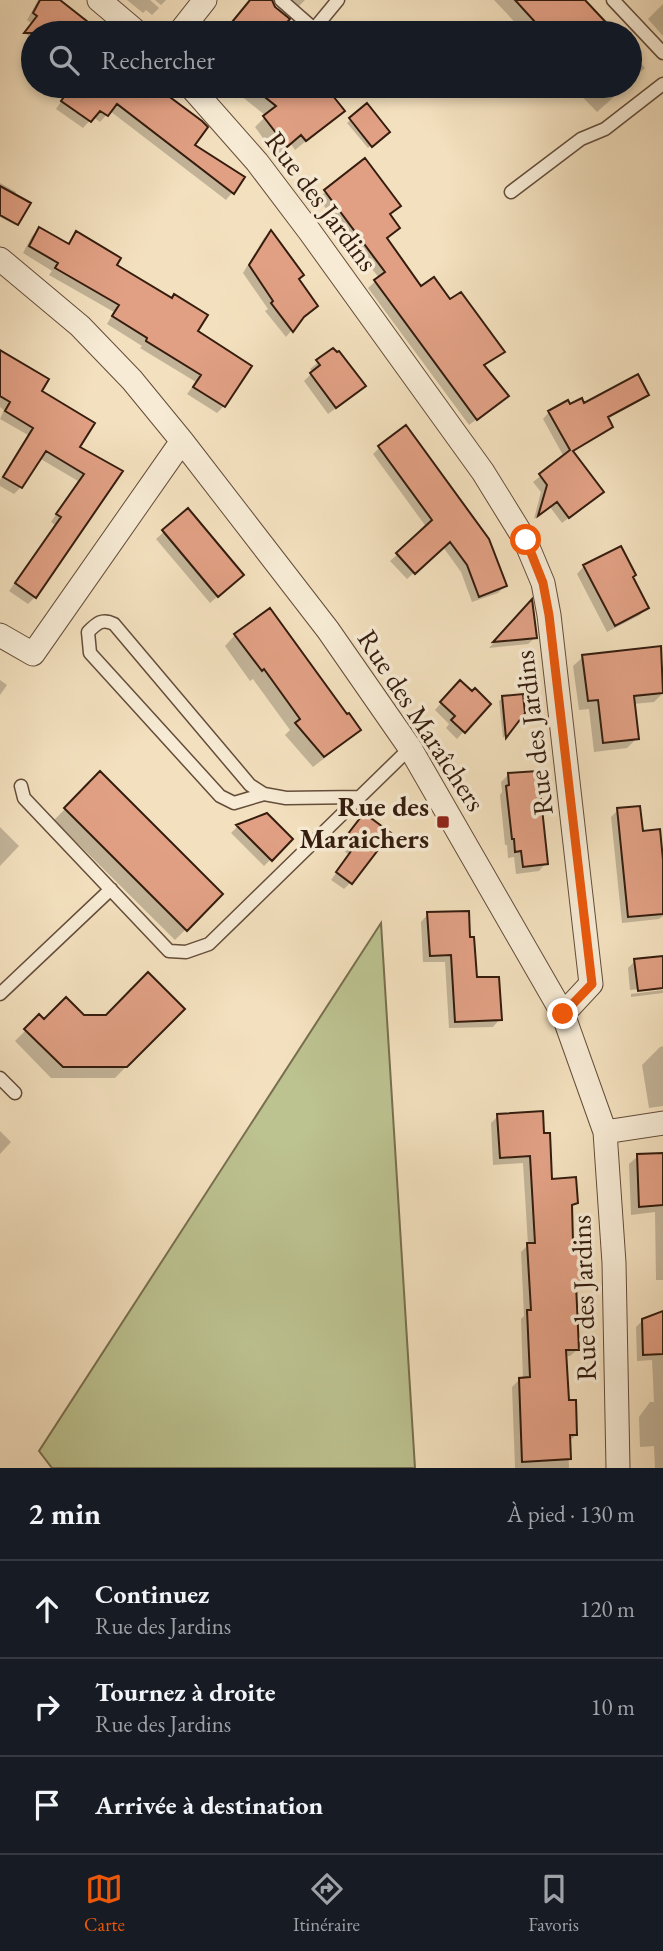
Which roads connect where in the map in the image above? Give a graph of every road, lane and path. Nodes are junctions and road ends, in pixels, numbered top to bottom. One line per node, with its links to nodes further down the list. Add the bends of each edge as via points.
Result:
1 (99, 0): 6 (street)
2 (205, 0): 7 (street)
3 (281, 0): 8 (lane)
4 (338, 0): 9 (lane)
5 (613, 0): 10 (lane)
6 (124, 21)
7 (188, 21)
8 (302, 21)
9 (320, 21)
10 (633, 21)
11 (642, 31): 12 (lane)
12 (663, 53)
13 (663, 84): 15 (lane)
14 (201, 98): 25 (street, Rue des Jardins, via 310,232 483,472 526,540 543,583 550,625 592,984)
15 (511, 191)
16 (0, 259): 17 (street, Rue des Maraîchers, via 80,326)
17 (182, 441): 18 (street, via 33,654); 19 (street, Rue des Maraîchers, via 328,630)
18 (0, 635)
19 (410, 748): 22 (lane); 25 (street, Rue des Maraîchers)
20 (21, 786): 23 (lane, via 23,798)
21 (264, 794): 21 (lane, via 250,785 114,624 98,622 88,632 90,653 220,796 234,803); 22 (lane)
22 (359, 797): 23 (lane, via 209,944 186,952 169,951)
23 (111, 889): 24 (lane)
24 (0, 994)
25 (563, 1014): 29 (street, Rue des Jardins)
26 (0, 1078): 27 (lane)
27 (15, 1093)
28 (663, 1123): 29 (street)
29 (605, 1132): 30 (street, Rue des Jardins, via 614,1263)
30 (618, 1468)

